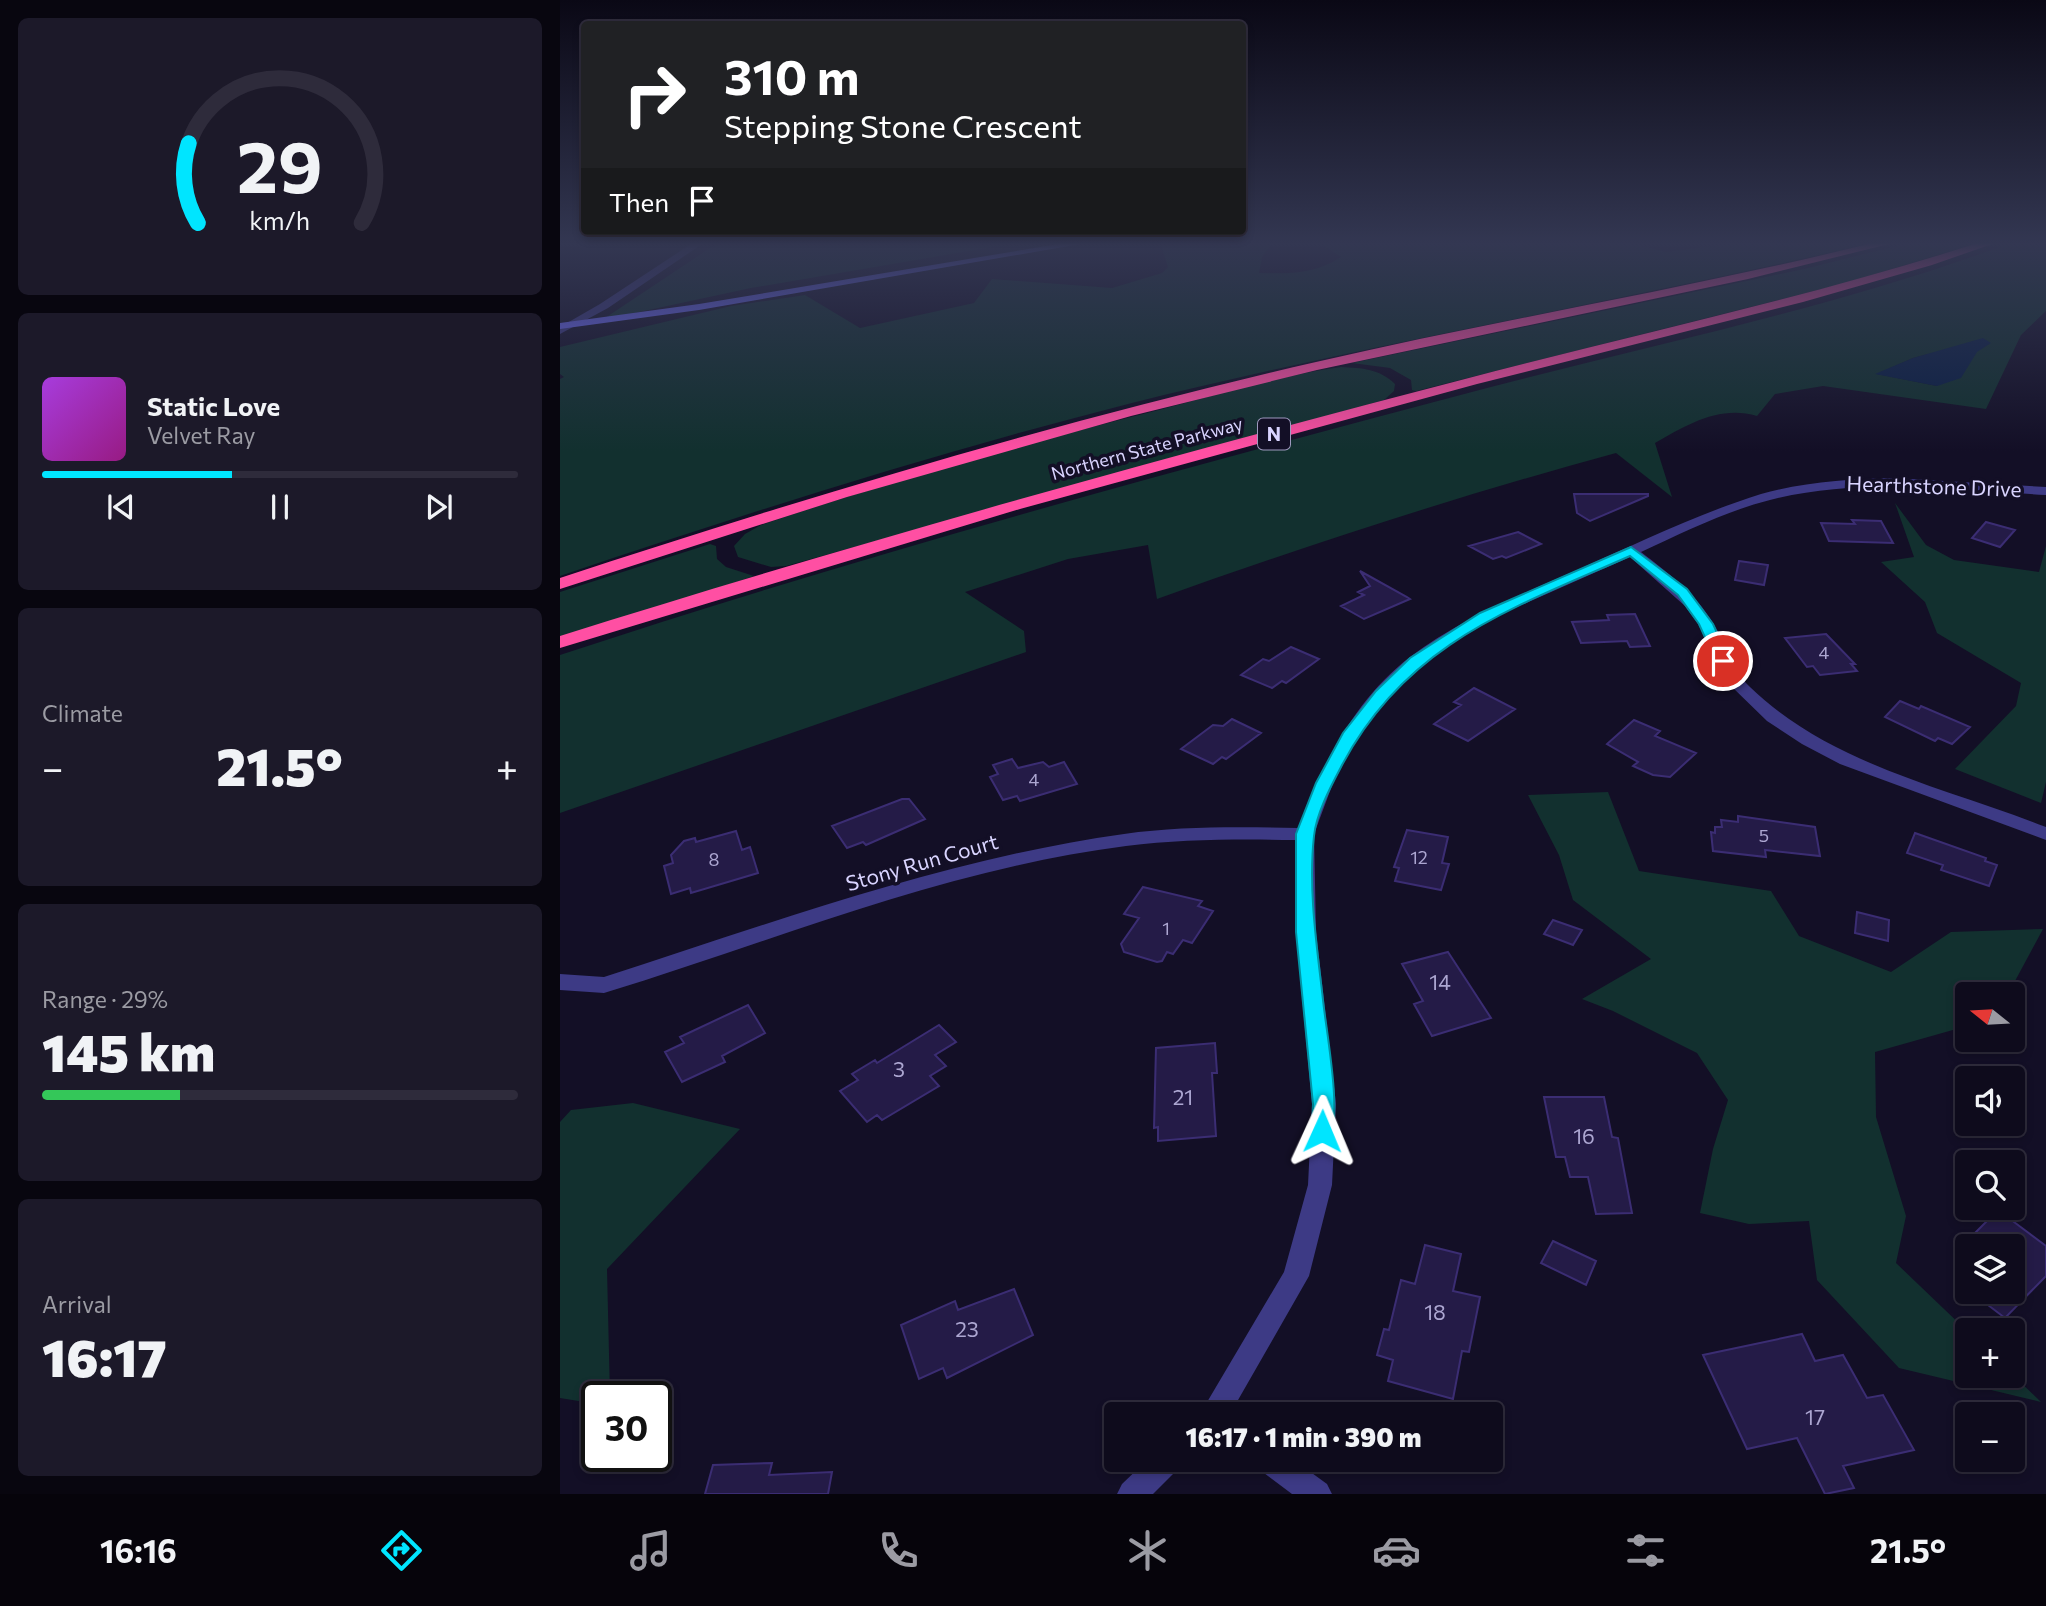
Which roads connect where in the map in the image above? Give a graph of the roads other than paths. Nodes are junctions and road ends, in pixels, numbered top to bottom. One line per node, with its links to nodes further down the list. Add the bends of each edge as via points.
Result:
1 (593, 312): 5 (street)
2 (655, 312): 5 (main road)
3 (1565, 312): 9 (highway, Northern State Parkway, via 1174,400 863,487)
4 (1746, 312): 10 (highway, Northern State Parkway / N, via 1110,479)
5 (573, 325): 6 (street)
6 (560, 328)
7 (2046, 491): 8 (street, Hearthstone Drive, via 1893,482 1808,488 1755,501)
8 (1631, 551): 11 (street, Hearthstone Drive, via 1485,615 1415,661 1351,733 1324,783); 12 (street, via 1683,592 1740,688 1771,716 1862,766)
9 (560, 584)
10 (560, 642)
11 (1305, 834): 13 (street, Stony Run Court, via 1249,830 1158,834 1085,845 904,890 604,985); 14 (street, Hearthstone Drive, via 1306,932 1324,1104 1320,1185 1296,1276)
12 (2046, 834)
13 (560, 982)
14 (1221, 1402)
15 (1155, 1472): 17 (street)
16 (1287, 1472): 18 (street)
17 (1132, 1494)
18 (1317, 1494)

